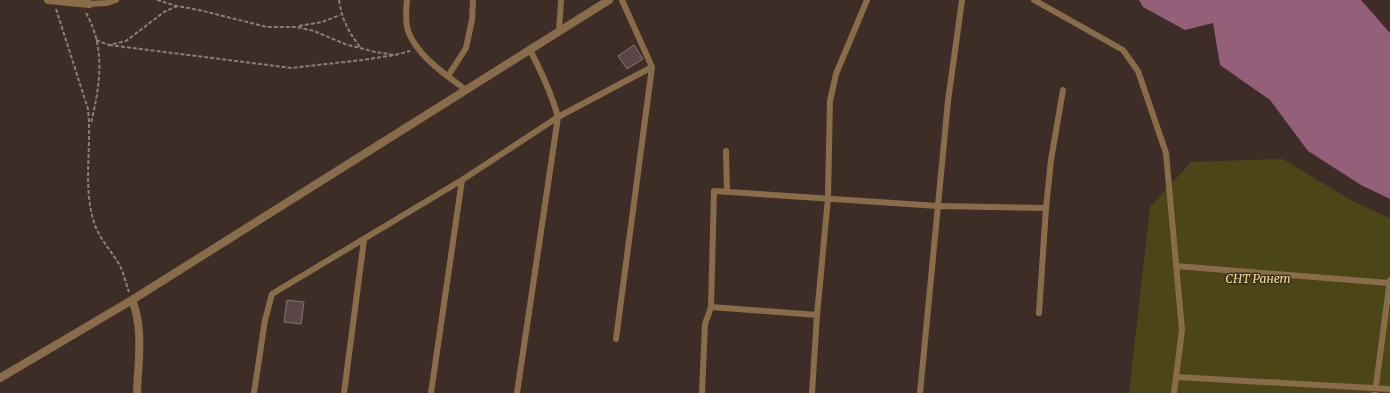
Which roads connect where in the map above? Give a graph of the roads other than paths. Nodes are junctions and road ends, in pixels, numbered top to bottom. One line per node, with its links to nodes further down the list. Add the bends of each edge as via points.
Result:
1 (52, 0): 11 (street)
2 (116, 0): 11 (lane)
3 (407, 0): 15 (lane, via 408,30 418,49)
4 (473, 0): 15 (lane, via 466,48)
5 (561, 0): 12 (lane)
6 (609, 0): 12 (street)
7 (622, 0): 14 (lane)
8 (867, 0): 22 (lane, via 836,74 830,101)
9 (962, 0): 23 (lane, via 948,101)
10 (1034, 0): 26 (lane, via 1123,50 1138,71 1166,153)
11 (89, 4)
12 (559, 32): 13 (street)
13 (530, 50): 16 (street); 18 (lane, via 548,85)
14 (652, 68): 18 (lane); 32 (lane)
15 (448, 76): 16 (lane)
16 (466, 90): 28 (street)
17 (1063, 90): 24 (lane)
18 (558, 117): 20 (lane); 41 (lane)
19 (726, 151): 21 (lane)
20 (462, 180): 25 (lane); 40 (lane)
21 (727, 192): 22 (lane); 29 (lane, via 714,191)
22 (828, 198): 23 (lane); 31 (lane)
23 (938, 206): 24 (lane); 44 (lane)
24 (1046, 208): 30 (lane)
25 (364, 240): 38 (lane, via 272,294 265,320); 39 (lane)
26 (1176, 266): 27 (lane); 33 (lane, via 1182,330)
27 (1389, 282): 36 (lane)
28 (132, 300): 34 (street); 37 (street, via 138,313 140,327)
29 (711, 307): 31 (lane); 42 (lane, via 705,324)
30 (1039, 313)
31 (817, 315): 43 (lane)
32 (616, 339)
33 (1176, 377): 36 (lane); 45 (lane)
34 (0, 378)
35 (1390, 389): 36 (lane)
36 (1376, 391)
37 (136, 393)
38 (254, 393)
39 (344, 393)
40 (431, 393)
41 (517, 393)
42 (702, 393)
43 (812, 393)
44 (920, 393)
45 (1174, 393)

